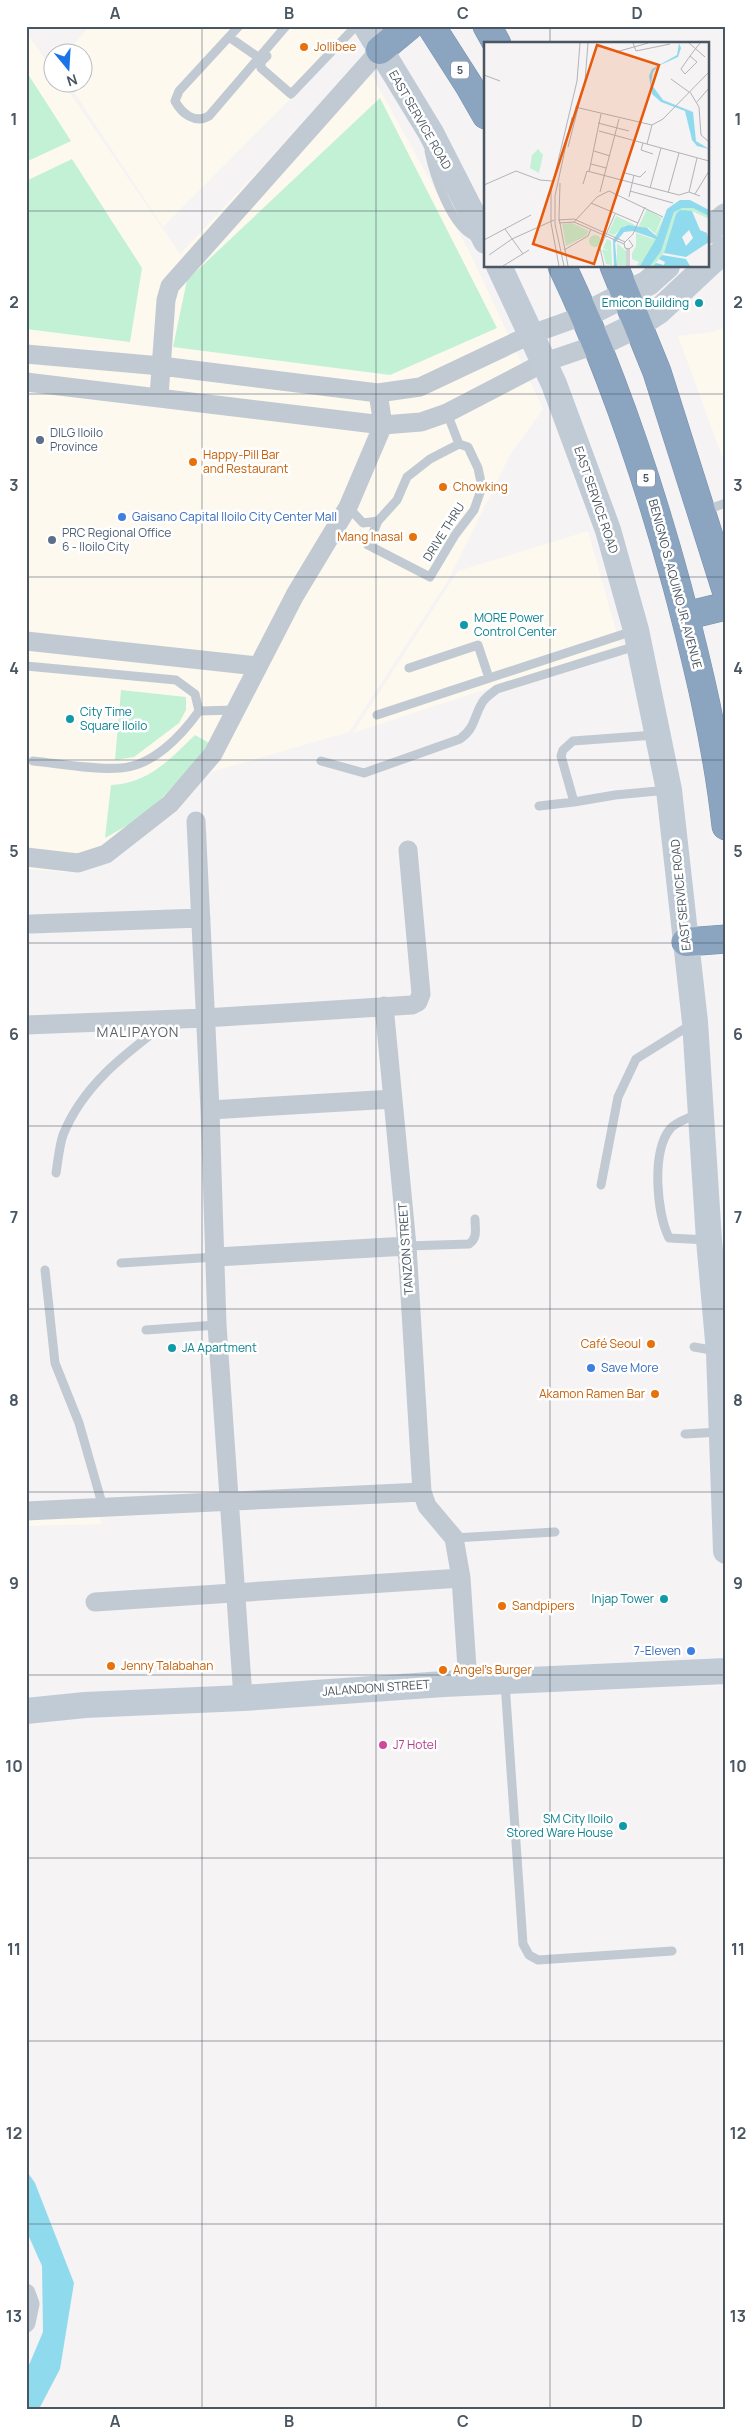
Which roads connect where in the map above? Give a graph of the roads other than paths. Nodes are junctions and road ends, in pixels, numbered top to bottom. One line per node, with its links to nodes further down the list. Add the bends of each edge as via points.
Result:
1 (239, 26): 9 (lane)
2 (286, 26): 12 (lane)
3 (294, 26): 4 (lane, via 260,65 291,94)
4 (356, 26)
5 (366, 26): 11 (street, EAST SERVICE ROAD)
6 (409, 26): 11 (highway)
7 (431, 26): 13 (highway, 5)
8 (487, 26): 10 (highway)
9 (229, 37): 12 (lane); 12 (lane, via 179,91 175,101 178,107 194,120 209,116)
10 (497, 42)
11 (380, 50): 16 (street, EAST SERVICE ROAD, via 432,133); 31 (street, via 170,286)
12 (258, 58)
13 (484, 111)
14 (726, 216): 15 (street)
15 (710, 229)
16 (484, 237)
17 (726, 249): 18 (street)
18 (710, 264)
19 (500, 268): 27 (street, EAST SERVICE ROAD)
20 (563, 268): 25 (highway, BENIGNO S. AQUINO JR. AVENUE / 5)
21 (615, 268): 24 (highway)
22 (665, 268): 24 (street, via 648,283)
23 (706, 268): 26 (street, via 659,311)
24 (627, 294): 25 (street); 26 (highway)
25 (585, 315): 27 (street); 28 (highway, BENIGNO S. AQUINO JR. AVENUE / 5)
26 (639, 324): 28 (street); 39 (highway)
27 (532, 334): 30 (street, EAST SERVICE ROAD); 33 (street, via 420,387)
28 (598, 344): 30 (street); 43 (highway, BENIGNO S. AQUINO JR. AVENUE / 5, via 654,501)
29 (26, 354): 31 (street)
30 (545, 362): 35 (street); 44 (street, EAST SERVICE ROAD, via 608,530)
31 (161, 366): 33 (street); 34 (street)
32 (26, 382): 34 (street)
33 (378, 393): 36 (street)
34 (159, 396): 36 (street)
35 (447, 413): 36 (street, via 421,422); 37 (lane)
36 (383, 425): 38 (street)
37 (459, 444): 40 (lane, via 430,459 407,477 397,500); 40 (lane, DRIVE THRU, via 468,447 478,468 482,487 474,510 430,577 368,545)
38 (348, 507): 40 (lane, via 363,523); 47 (street)
39 (714, 507): 41 (highway)
40 (378, 521)
41 (726, 590)
42 (726, 606): 43 (highway)
43 (685, 616): 60 (highway, BENIGNO S. AQUINO JR. AVENUE / 5, via 706,701)
44 (637, 638): 49 (lane); 53 (street, EAST SERVICE ROAD); 55 (lane, via 497,689 482,702 469,733 460,739 364,773)
45 (26, 641): 47 (street)
46 (26, 666): 51 (lane, via 176,680 195,694)
47 (257, 666): 50 (street)
48 (409, 668): 49 (lane, via 478,645)
49 (490, 678): 52 (lane)
50 (237, 710): 51 (lane); 62 (street, via 213,754 188,784 170,804 128,839 106,854 87,861)
51 (199, 711): 54 (lane, via 187,727 145,762 122,768)
52 (377, 715)
53 (658, 735): 56 (street, EAST SERVICE ROAD); 57 (lane, via 567,745 561,756)
54 (33, 761)
55 (321, 761)
56 (669, 790): 57 (lane); 66 (street, EAST SERVICE ROAD)
57 (574, 802): 58 (lane)
58 (539, 806)
59 (196, 821): 63 (street)
60 (726, 826)
61 (408, 850): 67 (street, via 421,994 412,1006)
62 (26, 858)
63 (201, 918): 64 (street); 68 (street)
64 (31, 924)
65 (726, 938): 66 (highway)
66 (686, 942): 70 (street, EAST SERVICE ROAD)
67 (384, 1006): 68 (street); 72 (street, TANZON STREET)
68 (205, 1018): 69 (street); 73 (street)
69 (170, 1019): 71 (street); 75 (lane, via 101,1076 83,1099 63,1136)
70 (695, 1022): 74 (street, EAST SERVICE ROAD); 76 (lane, via 636,1059 618,1097)
71 (26, 1025)
72 (393, 1099): 73 (street); 79 (street, TANZON STREET)
73 (210, 1110): 80 (street)
74 (701, 1112): 78 (street, EAST SERVICE ROAD); 78 (lane, via 670,1128 663,1143 657,1173 665,1228 670,1238)
75 (56, 1173)
76 (601, 1184)
77 (475, 1219): 79 (lane, via 474,1241 469,1244)
78 (709, 1240): 86 (street, EAST SERVICE ROAD)
79 (407, 1246): 80 (street); 89 (street, TANZON STREET)
80 (216, 1257): 81 (lane); 83 (street)
81 (121, 1263)
82 (45, 1270): 91 (lane, via 55,1363 79,1423)
83 (217, 1326): 84 (lane); 90 (street)
84 (146, 1330)
85 (694, 1347): 86 (lane)
86 (719, 1352): 87 (street, EAST SERVICE ROAD)
87 (722, 1432): 88 (lane); 95 (street, EAST SERVICE ROAD)
88 (685, 1434)
89 (422, 1492): 90 (street); 94 (street, via 427,1506)
90 (230, 1502): 91 (street); 97 (street)
91 (103, 1507): 92 (street)
92 (26, 1511)
93 (555, 1532): 94 (lane)
94 (454, 1538): 96 (street)
95 (726, 1551)
96 (462, 1578): 97 (street); 101 (street)
97 (236, 1594): 98 (street); 102 (street)
98 (95, 1602)
99 (726, 1671): 100 (street, JALANDONI STREET)
100 (504, 1681): 101 (street, JALANDONI STREET); 104 (lane, via 523,1944 529,1955 538,1960)
101 (468, 1683): 102 (street, JALANDONI STREET)
102 (243, 1698): 103 (street, JALANDONI STREET)
103 (26, 1711)
104 (672, 1951)
105 (26, 2293): 106 (street, via 30,2304)
106 (26, 2323)

